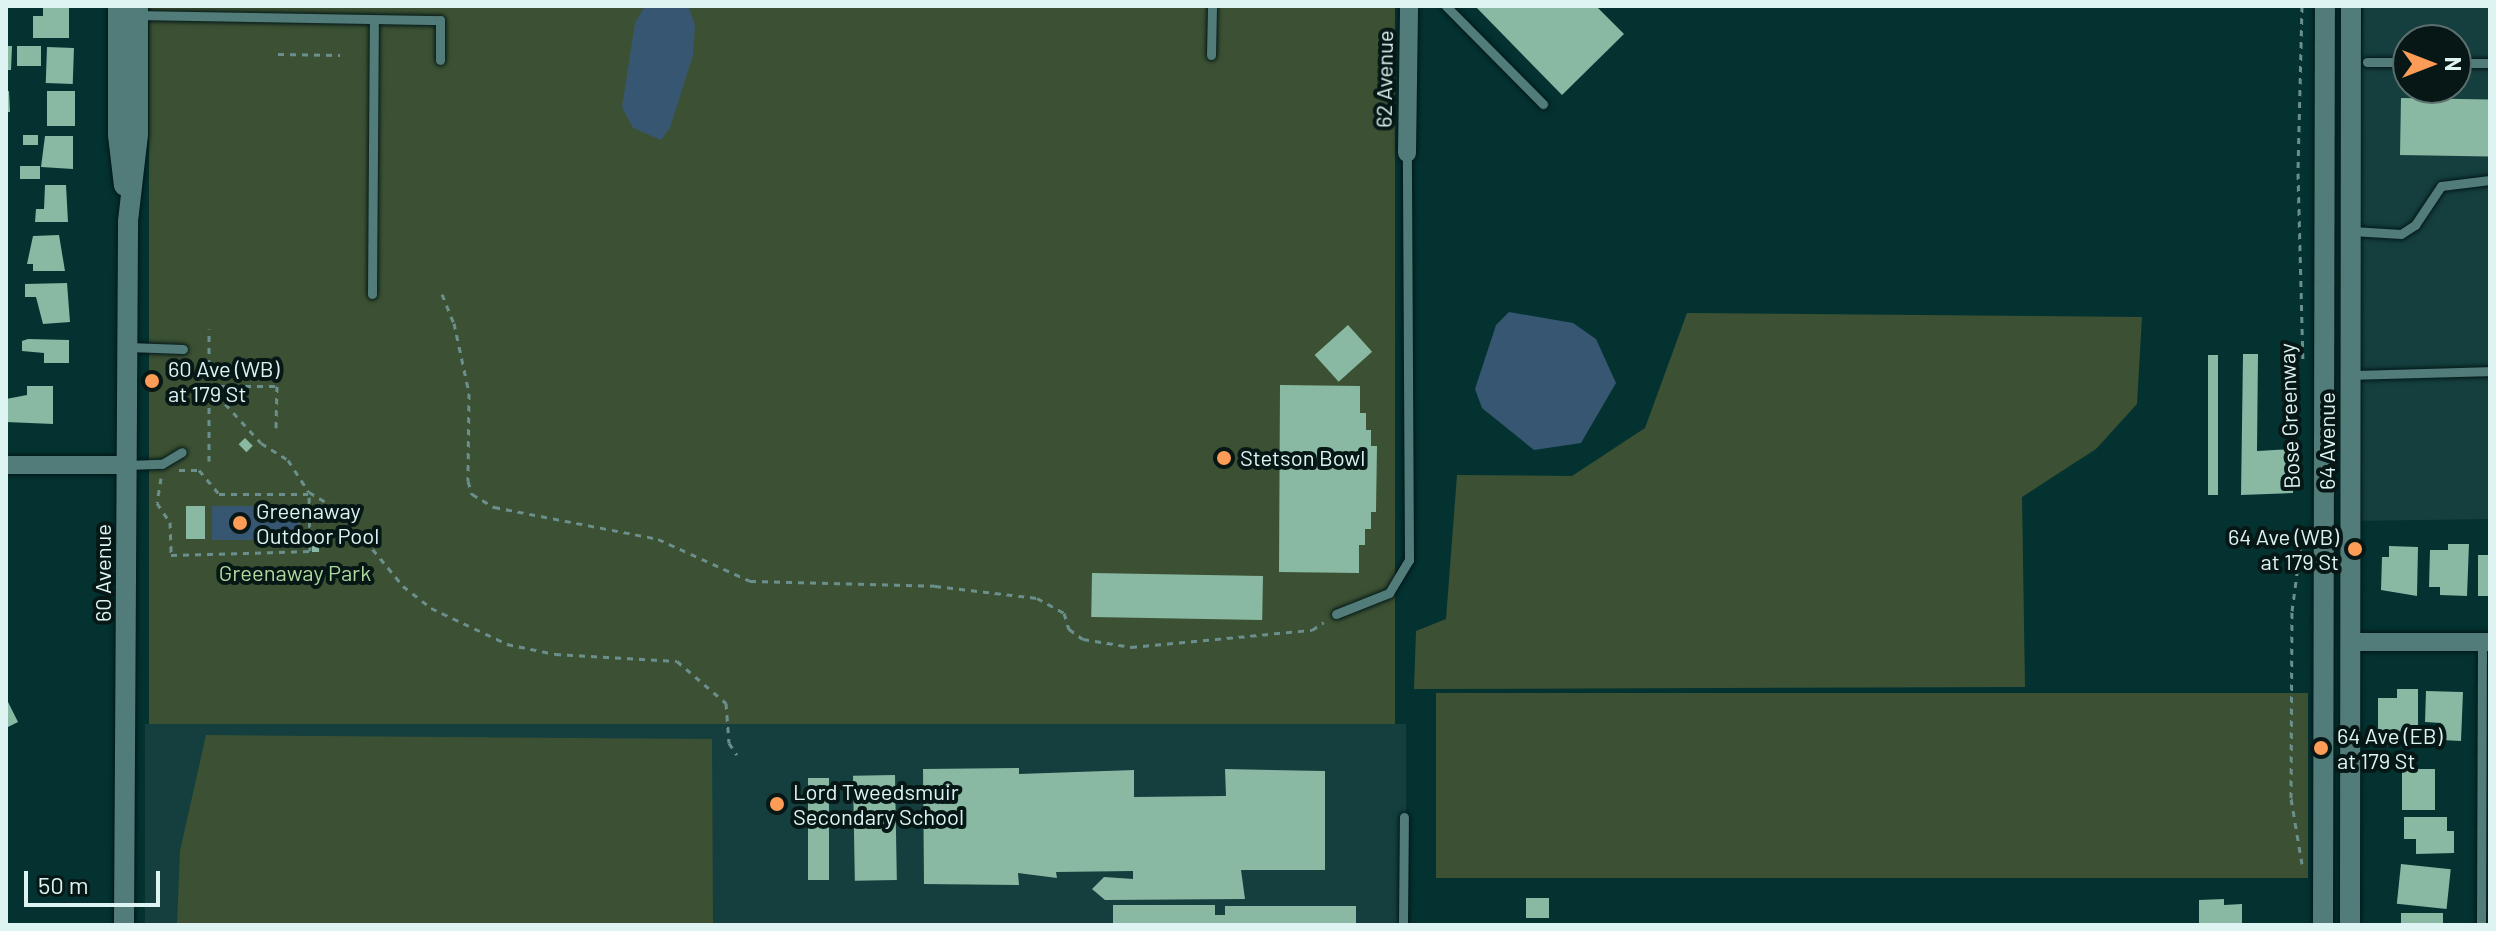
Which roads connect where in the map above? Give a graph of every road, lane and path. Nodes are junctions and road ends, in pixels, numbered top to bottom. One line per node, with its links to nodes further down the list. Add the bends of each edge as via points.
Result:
1 (1212, 6): 12 (lane)
2 (1409, 6): 17 (street, 62 Avenue)
3 (1446, 6): 16 (lane)
4 (2302, 6): 25 (path, Bose Greenway, via 2298,173)
5 (2325, 6): 41 (main road, 64 Avenue)
6 (2351, 6): 19 (main road, 64 Avenue)
7 (131, 9): 8 (lane); 23 (main road, 60 Avenue, via 118,135 128,221)
8 (273, 11): 9 (lane)
9 (374, 20): 13 (lane, via 440,20); 20 (lane)
10 (278, 54): 11 (path)
11 (340, 55)
12 (1211, 55)
13 (440, 60)
14 (2367, 62): 15 (lane)
15 (2392, 62)
16 (1543, 104)
17 (1407, 153): 36 (lane, via 1409,560 1389,593)
18 (2490, 180): 19 (lane, via 2441,186 2415,225 2401,234)
19 (2352, 231): 27 (main road, 64 Avenue)
20 (372, 294)
21 (442, 294): 36 (path, via 469,393 468,481 472,494 494,507 658,539 750,581 935,586 1037,598 1064,613 1069,629 1083,639 1131,647 1312,630)
22 (209, 329): 28 (path)
23 (128, 347): 24 (lane); 33 (main road, 60 Avenue)
24 (183, 349)
25 (2304, 370)
26 (2490, 371): 27 (lane)
27 (2351, 375): 37 (main road, 64 Avenue)
28 (209, 386): 29 (path, via 277,386); 31 (path); 34 (path, via 261,443 288,460)
29 (276, 428)
30 (182, 452): 33 (lane, via 162,464)
31 (209, 461)
32 (6, 465): 33 (street)
33 (127, 465): 42 (main road, 60 Avenue)
34 (310, 494): 34 (path, via 310,551 171,555 170,522 157,503 160,479 183,470 199,470 219,494); 39 (path, via 342,512 403,586 467,629 555,654 677,661 726,703 729,743)
35 (2305, 519): 41 (path, Bose Greenway, via 2292,611 2291,798)
36 (1336, 614)
37 (2350, 642): 38 (street); 45 (main road, 64 Avenue)
38 (2486, 642): 46 (lane)
39 (737, 755)
40 (1404, 817): 43 (lane)
41 (2316, 882): 44 (main road, 64 Avenue)
42 (124, 925)
43 (1403, 925)
44 (2323, 925)
45 (2350, 925)
46 (2481, 925)

